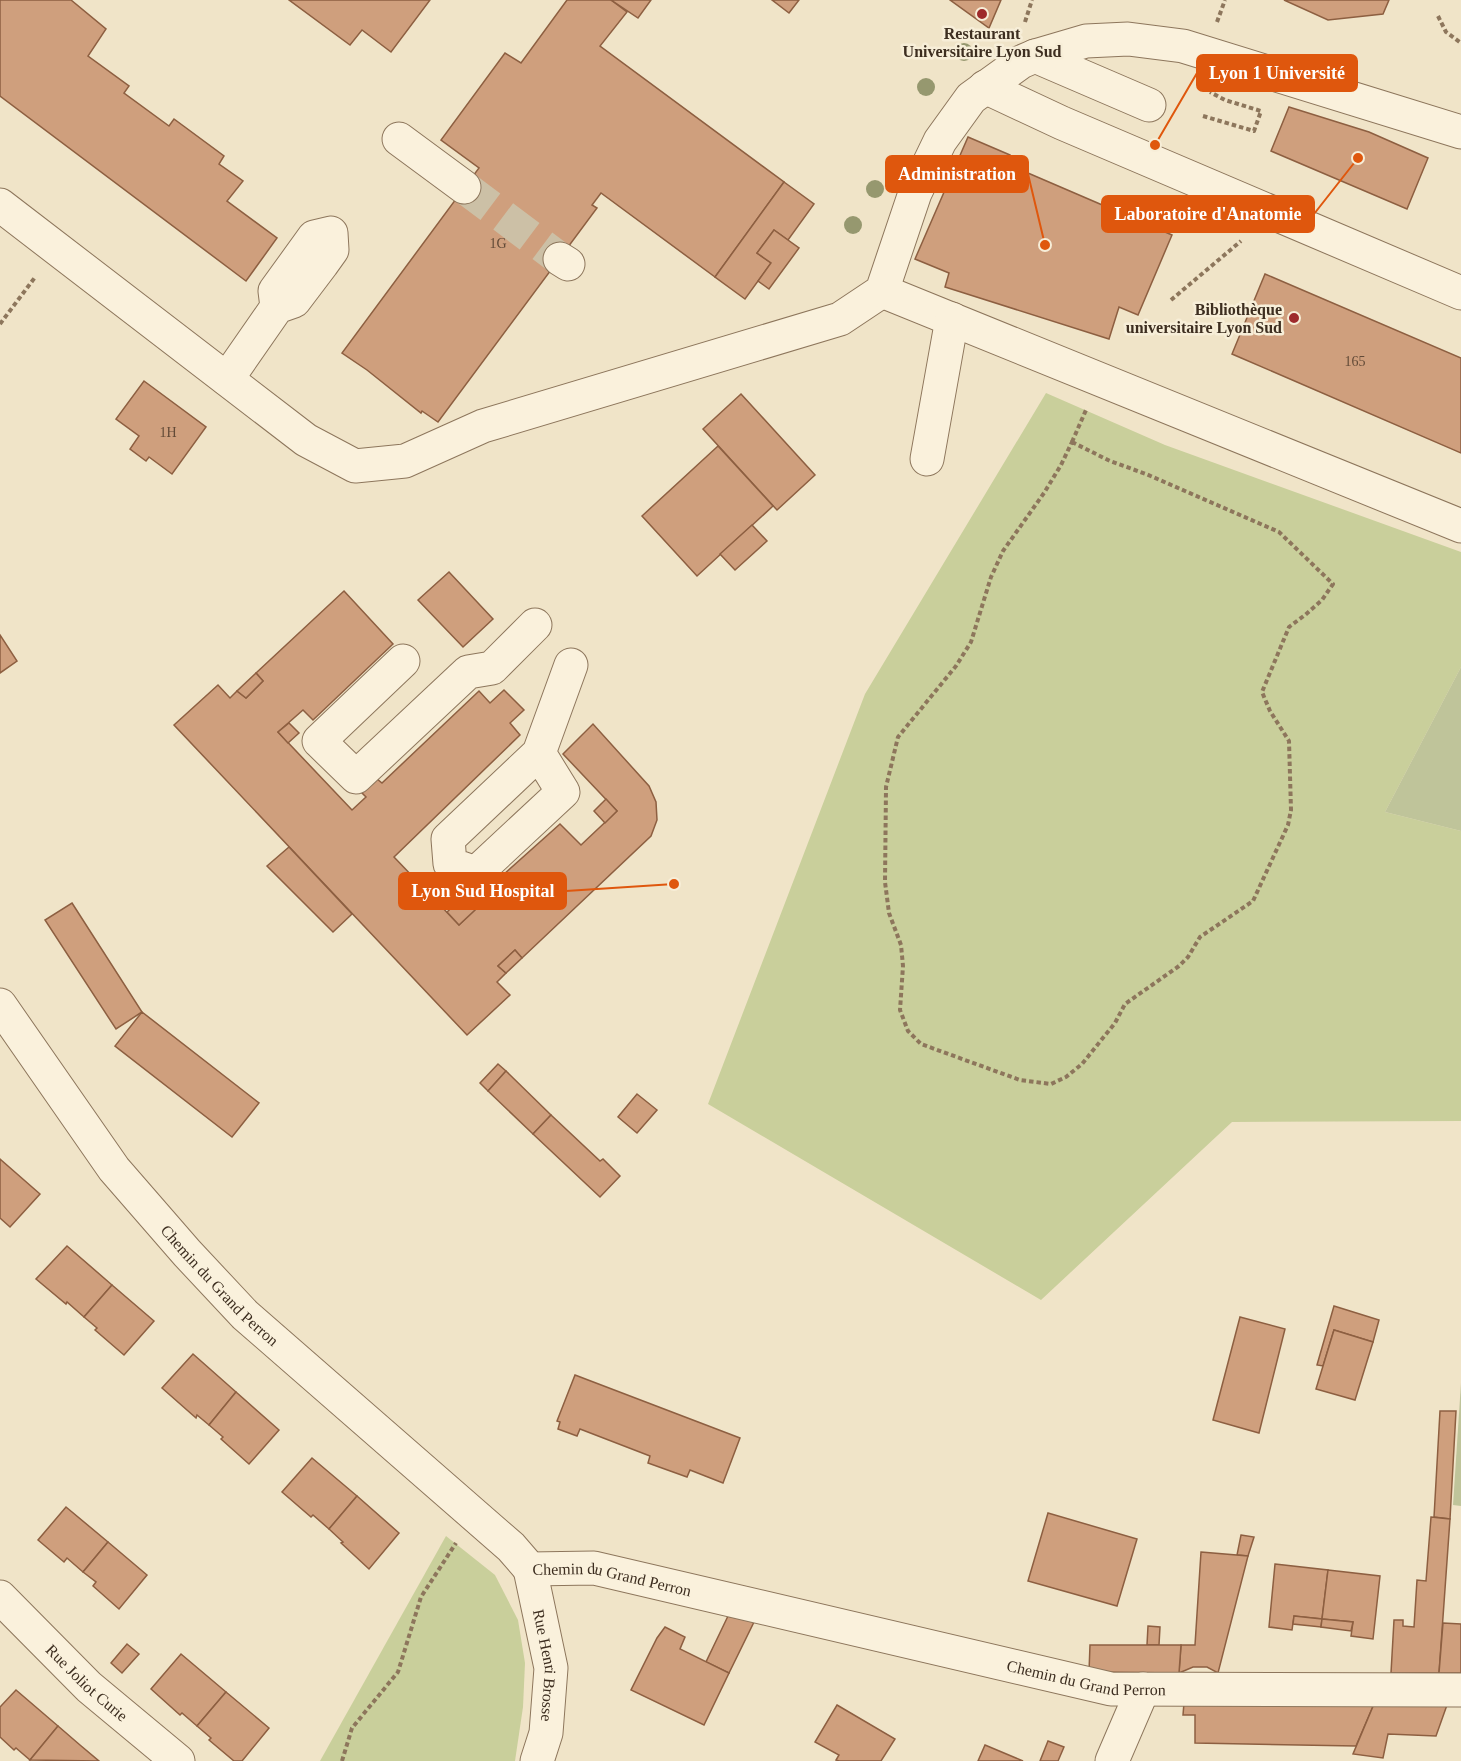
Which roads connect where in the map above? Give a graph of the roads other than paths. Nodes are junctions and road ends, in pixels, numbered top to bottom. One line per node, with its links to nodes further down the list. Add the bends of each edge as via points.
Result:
1 (1029, 42): 2 (street, via 1021,62); 3 (street); 4 (street, via 1128,39 1183,46)
2 (985, 87): 8 (street, via 971,98 940,141 915,193); 9 (street)
3 (1149, 105)
4 (1461, 132)
5 (399, 139): 6 (street)
6 (464, 187)
7 (0, 205): 12 (street)
8 (882, 291): 11 (street); 12 (street, via 840,320 483,426 405,461 355,466 306,440)
9 (1461, 293)
10 (277, 307): 12 (street)
11 (952, 318): 13 (street); 14 (street)
12 (227, 379)
13 (927, 459)
14 (1461, 525)
15 (535, 625): 16 (street, via 492,668 468,672 356,777 319,741)
16 (403, 661)
17 (571, 665): 18 (street)
18 (539, 753)
19 (0, 1005): 20 (street, Chemin du Grand Perron, via 114,1169 245,1316 511,1547)
20 (530, 1569): 22 (street, Chemin du Grand Perron, via 594,1568 1111,1689); 25 (street, Rue Henri Brosse, via 551,1668 546,1733)
21 (0, 1597): 24 (street, Rue Joliot Curie, via 89,1686)
22 (1143, 1689): 23 (street, Chemin du Grand Perron); 26 (street)
23 (1461, 1690)
24 (178, 1761)
25 (537, 1761)
26 (1113, 1761)

